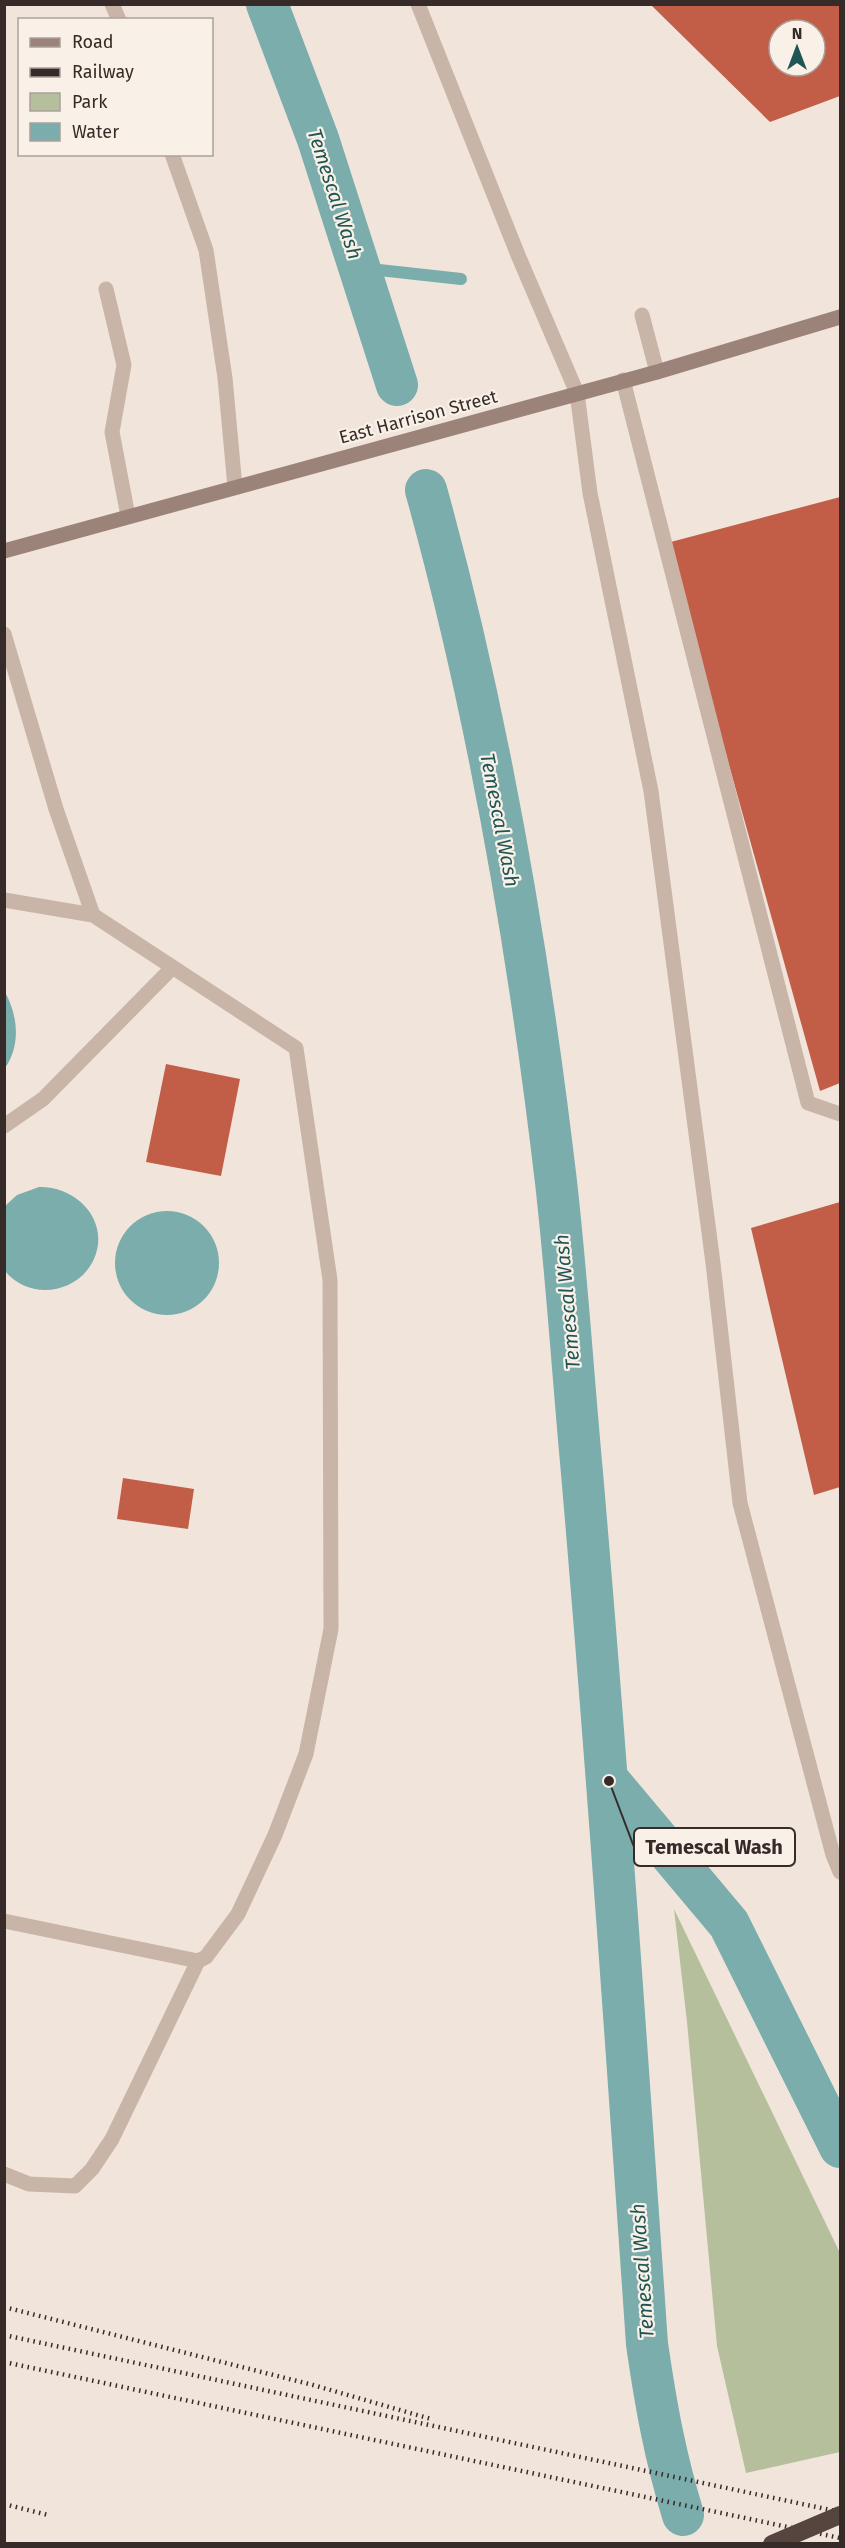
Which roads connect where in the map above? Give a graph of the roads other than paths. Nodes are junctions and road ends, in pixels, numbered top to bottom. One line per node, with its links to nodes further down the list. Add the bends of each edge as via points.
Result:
1 (112, 4): 3 (lane)
2 (418, 4): 10 (lane)
3 (118, 18)
4 (173, 156): 11 (lane, via 206,250 225,378)
5 (106, 289): 12 (lane, via 124,365 112,432)
6 (642, 315): 8 (lane)
7 (840, 317): 8 (street, East Harrison Street)
8 (657, 372): 9 (street, East Harrison Street)
9 (623, 380): 10 (street, East Harrison Street); 18 (lane, via 808,1104)
10 (577, 393): 11 (street, East Harrison Street); 20 (lane, via 590,493 651,791 740,1503)
11 (235, 487): 12 (street, East Harrison Street)
12 (128, 516): 13 (street, East Harrison Street)
13 (4, 551)
14 (4, 634): 16 (lane, via 56,809)
15 (4, 900): 16 (lane)
16 (93, 915): 17 (lane)
17 (172, 968): 19 (lane, via 43,1099); 22 (lane, via 296,1048 330,1280 331,1629 306,1754 275,1835 238,1914 206,1957)
18 (840, 1114)
19 (4, 1126)
20 (840, 1872)
21 (4, 1921): 22 (lane)
22 (198, 1961): 23 (lane, via 112,2139 92,2169 75,2186 29,2184)
23 (4, 2174)
24 (840, 2515): 25 (highway, bridge)
25 (772, 2544)

